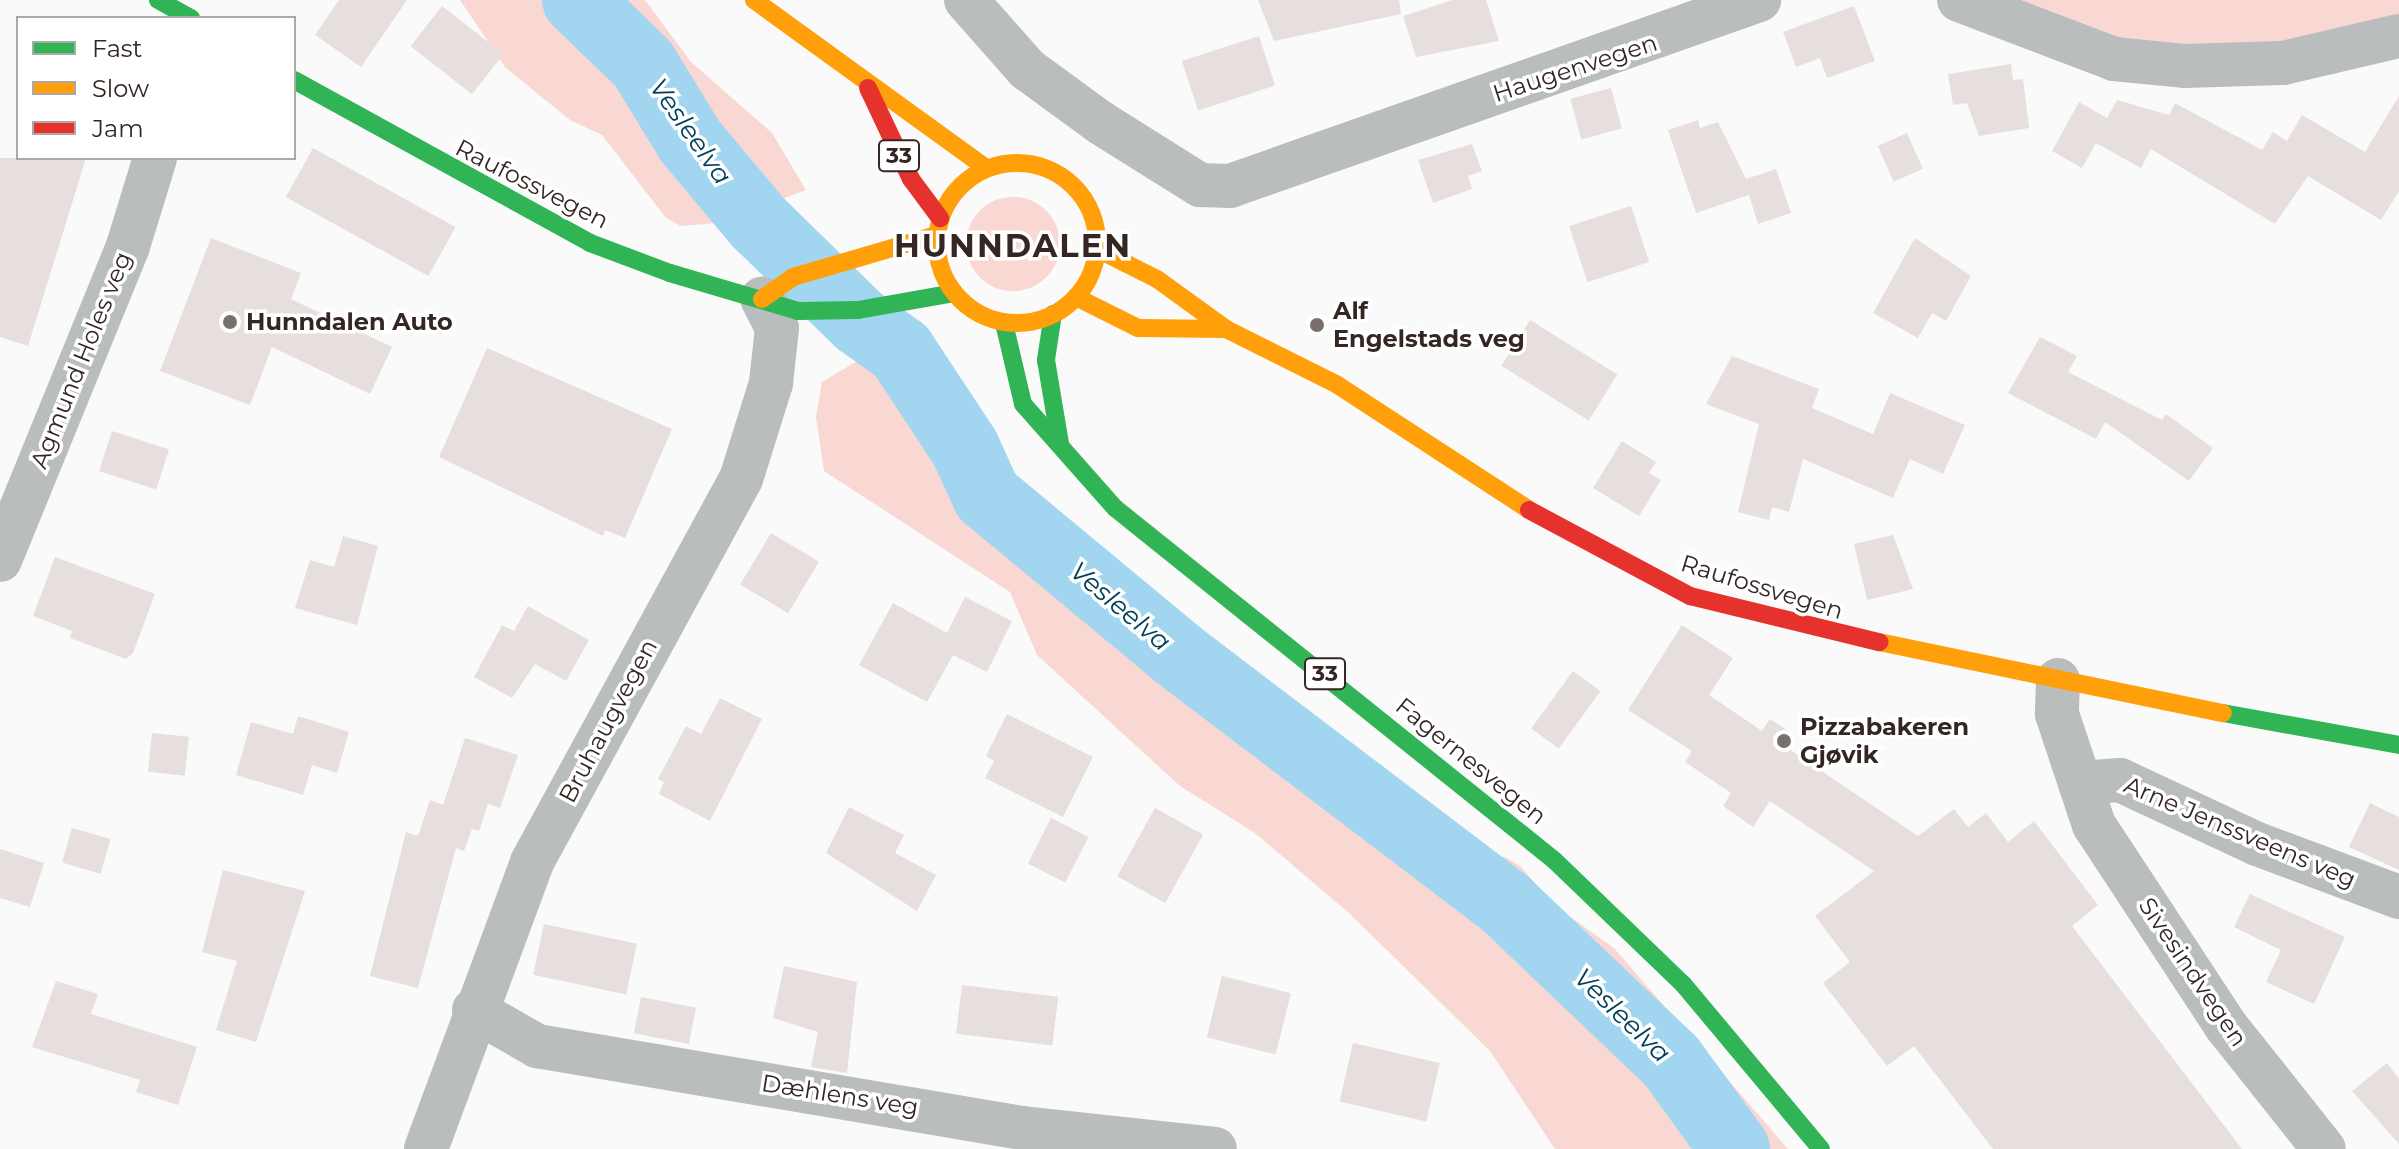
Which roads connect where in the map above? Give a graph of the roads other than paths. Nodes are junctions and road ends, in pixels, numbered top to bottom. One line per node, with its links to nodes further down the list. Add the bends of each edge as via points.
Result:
1 (158, 0): 6 (main road)
2 (754, 0): 9 (main road, 33)
3 (966, 0): 4 (street, Haugenvegen, via 1027,69 1200,185 1270,177 1388,128 1589,65)
4 (1759, 0)
5 (1959, 0): 7 (street, via 2114,59 2184,66 2283,63)
6 (187, 16)
7 (2399, 36)
8 (296, 81): 16 (main road, Raufossvegen, via 590,243)
9 (868, 88): 11 (main road, 33, via 905,105); 12 (main road, 33)
10 (154, 160): 21 (street, Agmund Holes veg, via 128,246)
11 (986, 168): 12 (main road, via 971,176); 13 (main road, via 1020,161 1065,178 1090,210)
12 (938, 226): 14 (main road, 33, via 937,258); 16 (main road, via 793,277)
13 (1097, 249): 15 (main road); 19 (main road, Raufossvegen, via 1157,279)
14 (954, 293): 16 (main road, Raufossvegen, via 858,310 798,311); 18 (main road)
15 (1076, 297): 17 (main road); 19 (main road, via 1138,328)
16 (762, 299): 26 (street, Bruhaugvegen, via 776,342 741,479 532,862)
17 (1053, 314): 18 (main road); 20 (main road, via 1046,360)
18 (1004, 323): 20 (main road, Fagernesvegen / 33, via 1012,381 1036,425)
19 (1226, 329): 22 (main road, Raufossvegen, via 1336,384 1576,540 1690,596 1832,635)
20 (1060, 444): 29 (main road, Fagernesvegen / 33, via 1115,508 1554,860 1683,984)
21 (0, 560)
22 (2058, 680): 23 (main road, Raufossvegen); 24 (street, Sivesindvegen, via 2057,714)
23 (2399, 745)
24 (2080, 783): 25 (street, Arne Jenssveens veg, via 2120,780 2257,844); 30 (street, Sivesindvegen, via 2094,825 2226,1026)
25 (2399, 897)
26 (474, 1010): 27 (street, Bruhaugvegen); 28 (street, Dæhlens veg, via 537,1046 1023,1128)
27 (426, 1149)
28 (1215, 1149)
29 (1821, 1149)
30 (2324, 1149)

